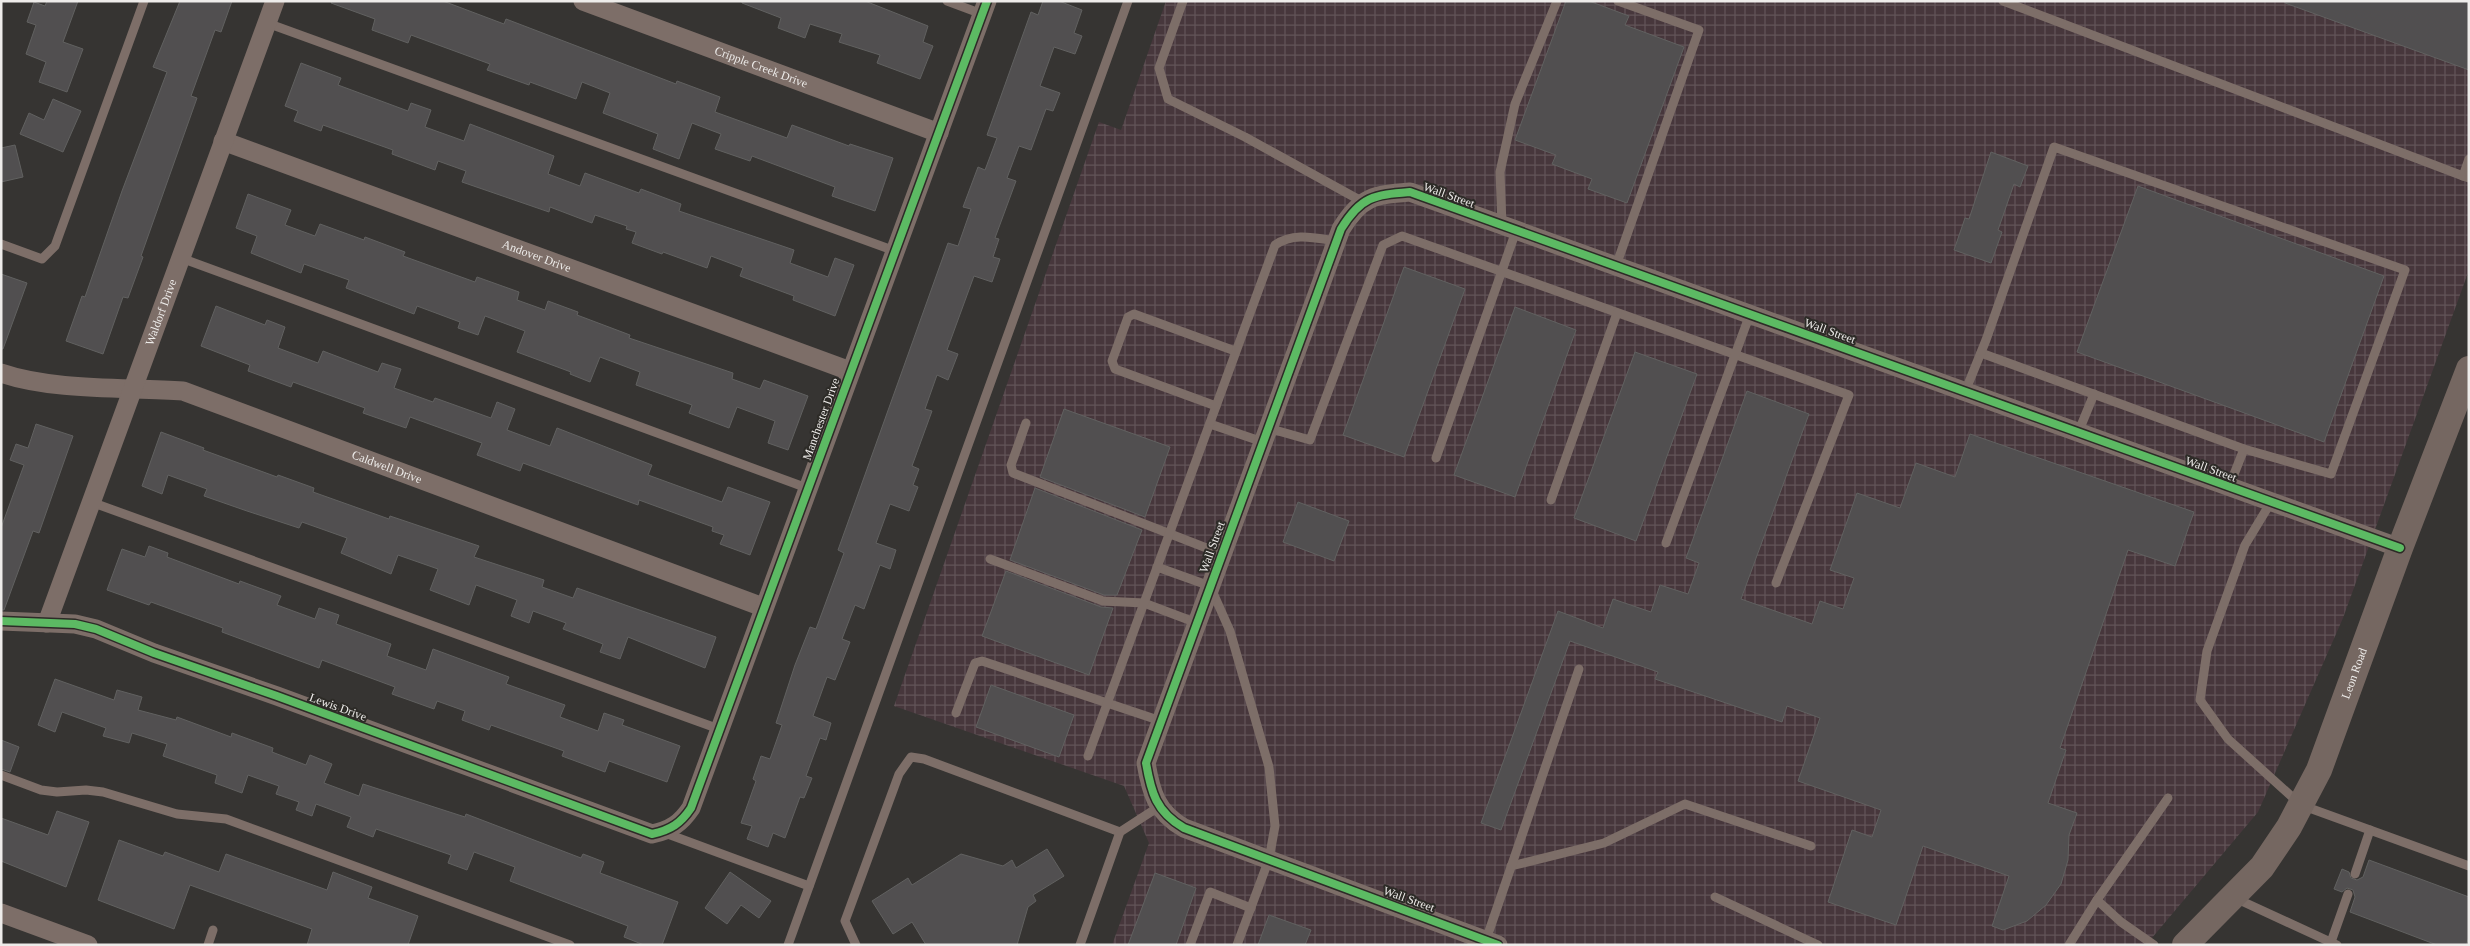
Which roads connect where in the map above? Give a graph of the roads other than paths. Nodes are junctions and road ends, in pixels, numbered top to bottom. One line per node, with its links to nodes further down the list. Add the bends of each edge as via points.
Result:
1 (144, 1): 19 (lane, via 55,246 42,259)
2 (275, 1): 11 (street, Waldorf Drive)
3 (583, 1): 12 (street, Cripple Creek Drive)
4 (947, 1): 10 (lane)
5 (1128, 1): 78 (lane)
6 (1183, 1): 16 (lane, via 1159,68 1168,100 1245,137)
7 (1557, 1): 17 (lane, via 1515,104 1500,172)
8 (1618, 1): 22 (lane, via 1698,30)
9 (2003, 1): 15 (lane)
10 (984, 8): 12 (street, Manchester Drive)
11 (267, 23): 13 (street, Waldorf Drive); 20 (lane)
12 (939, 133): 20 (street, Manchester Drive)
13 (223, 141): 21 (street, Waldorf Drive); 30 (street, Andover Drive)
14 (2469, 159): 15 (lane)
15 (2466, 177)
16 (1365, 203): 17 (street, Wall Street, via 1376,195 1410,192); 18 (street, Wall Street, via 1351,212)
17 (1509, 228): 22 (street, Wall Street); 23 (lane)
18 (1336, 241): 26 (lane, via 1300,236 1275,245); 39 (street, Wall Street)
19 (1, 244)
20 (895, 251): 30 (street, Manchester Drive)
21 (180, 258): 32 (street, Waldorf Drive); 43 (lane)
22 (1616, 266): 25 (street, Wall Street)
23 (1501, 272): 24 (lane); 39 (lane, via 1402,236 1383,245 1310,440); 41 (lane)
24 (1617, 313): 28 (lane); 44 (lane)
25 (1750, 314): 28 (lane); 33 (street, Wall Street)
26 (1235, 351): 35 (lane); 35 (lane, via 1134,314 1128,317 1115,352 1112,361 1115,369)
27 (1981, 353): 33 (lane); 34 (lane); 40 (lane, via 2054,147 2406,270 2331,474)
28 (1735, 355): 48 (lane); 53 (lane, via 1849,395)
29 (2469, 369): 49 (street, Leon Road)
30 (850, 371): 43 (street, Manchester Drive)
31 (1, 373): 32 (street, Caldwell Drive, via 19,379)
32 (133, 388): 45 (street, Waldorf Drive); 56 (street, Caldwell Drive, via 183,391)
33 (1966, 392): 38 (street, Wall Street)
34 (2094, 394): 38 (lane); 40 (lane)
35 (1216, 406): 37 (lane)
36 (1026, 423): 47 (lane, via 1011,465 1013,472)
37 (1210, 424): 39 (lane); 47 (lane)
38 (2078, 432): 42 (street, Wall Street)
39 (1265, 435): 50 (street, Wall Street)
40 (2244, 449): 42 (lane)
41 (1436, 458)
42 (2229, 487): 46 (street, Wall Street)
43 (807, 488): 56 (street, Manchester Drive)
44 (1551, 500)
45 (91, 502): 58 (street, Waldorf Drive); 64 (lane)
46 (2271, 502): 49 (street, Wall Street); 68 (lane, via 2245,545 2210,642 2200,700 2228,739)
47 (1170, 533): 50 (lane); 52 (lane)
48 (1666, 543)
49 (2400, 548): 68 (street, Leon Road, via 2334,732)
50 (1222, 554): 54 (street, Wall Street)
51 (990, 559): 55 (lane, via 1103,601)
52 (1157, 567): 54 (lane); 55 (lane)
53 (1776, 583)
54 (1210, 586): 59 (street, Wall Street); 74 (lane, via 1230,631 1269,768 1275,826)
55 (1144, 603): 59 (lane); 61 (lane)
56 (763, 608): 64 (street, Manchester Drive)
57 (1, 621): 58 (street, Lewis Drive)
58 (47, 623): 71 (street, Lewis Drive, via 96,629 652,834)
59 (1197, 623): 63 (street, Wall Street)
60 (1579, 669): 75 (lane)
61 (1107, 702): 62 (lane, via 982,661 975,663); 63 (lane); 65 (lane)
62 (956, 713)
63 (1161, 721): 69 (street, Wall Street, via 1146,763 1150,791)
64 (719, 728): 71 (street, Manchester Drive, via 691,808 681,823)
65 (1088, 756)
66 (1, 775): 90 (lane, via 41,790 103,792 177,814 226,819)
67 (2168, 798): 82 (lane)
68 (2301, 804): 70 (lane); 81 (street, Leon Road, via 2262,867)
69 (1160, 806): 72 (lane); 74 (street, Wall Street, via 1184,828)
70 (2370, 830): 76 (lane); 77 (lane)
71 (662, 832): 78 (lane)
72 (1120, 832): 92 (lane, via 924,759 911,757 899,774 845,921); 93 (lane)
73 (1811, 846): 75 (lane, via 1685,804 1604,843)
74 (1269, 859): 83 (lane); 86 (street, Wall Street)
75 (1511, 866): 86 (lane)
76 (2469, 866)
77 (2355, 874)
78 (809, 886): 91 (lane)
79 (2348, 894): 87 (lane)
80 (1715, 897): 96 (lane)
81 (2233, 897): 87 (lane); 99 (street, Leon Road)
82 (2097, 900): 97 (lane); 98 (lane)
83 (1251, 908): 94 (lane, via 1210,892); 95 (lane)
84 (1, 913): 88 (street)
85 (213, 930): 89 (lane)
86 (1492, 942)
87 (2334, 944)
88 (88, 945)
89 (208, 945)
90 (570, 945)
91 (788, 945)
92 (856, 945)
93 (1080, 945)
94 (1190, 945)
95 (1237, 945)
96 (1818, 945)
97 (2069, 945)
98 (2154, 945)
99 (2185, 945)

